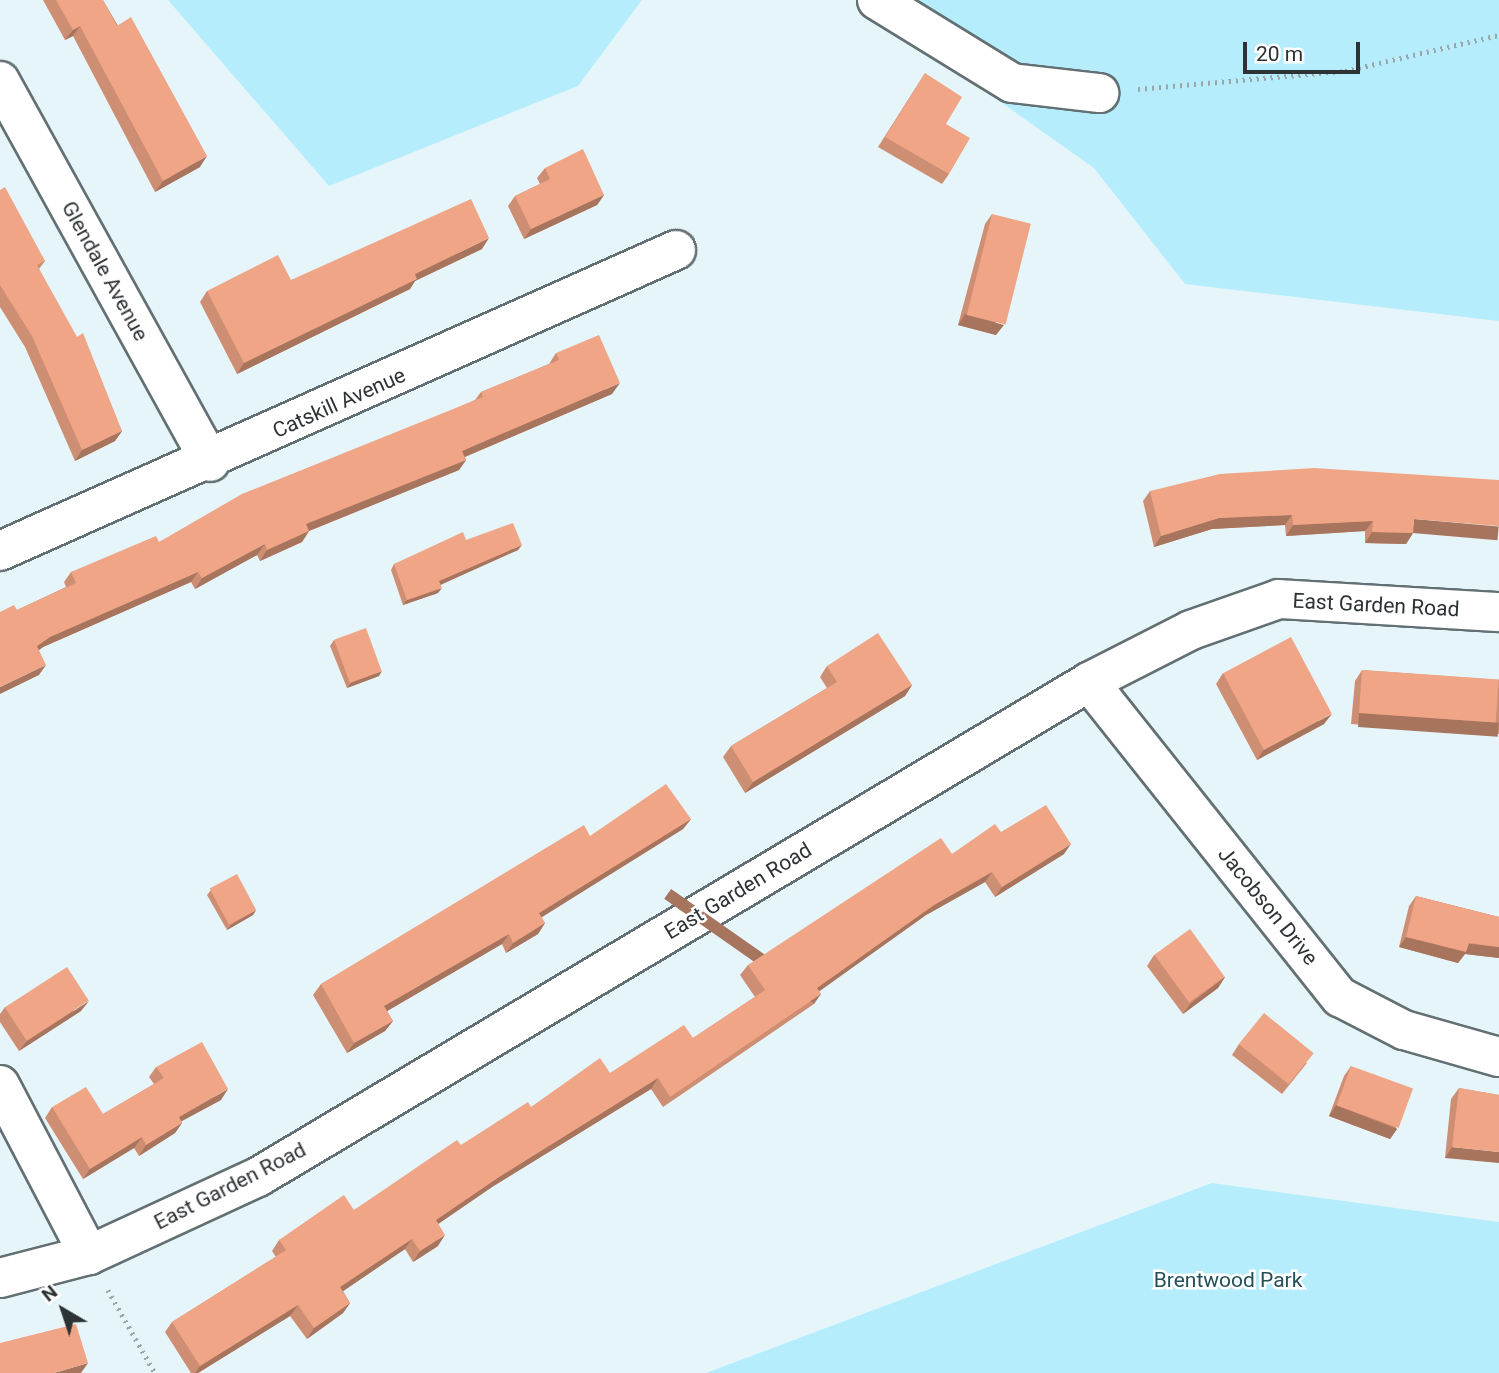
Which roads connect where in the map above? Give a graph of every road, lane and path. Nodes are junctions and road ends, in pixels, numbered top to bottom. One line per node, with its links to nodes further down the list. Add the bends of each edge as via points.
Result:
1 (877, 0): 4 (street, via 1013,83)
2 (1499, 35): 4 (path, via 1345,71)
3 (0, 81): 6 (street, Glendale Avenue)
4 (1099, 93)
5 (676, 250): 6 (street, Catskill Avenue)
6 (210, 461): 7 (street, Catskill Avenue)
7 (0, 551)
8 (1499, 612): 9 (street, East Garden Road, via 1279,599 1191,630)
9 (1089, 682): 10 (street, Jacobson Drive, via 1340,997 1404,1030); 12 (street, East Garden Road, via 258,1177)
10 (1499, 1057)
11 (0, 1085): 12 (street)
12 (89, 1255): 13 (street, East Garden Road); 14 (path)
13 (0, 1278)
14 (155, 1373)

